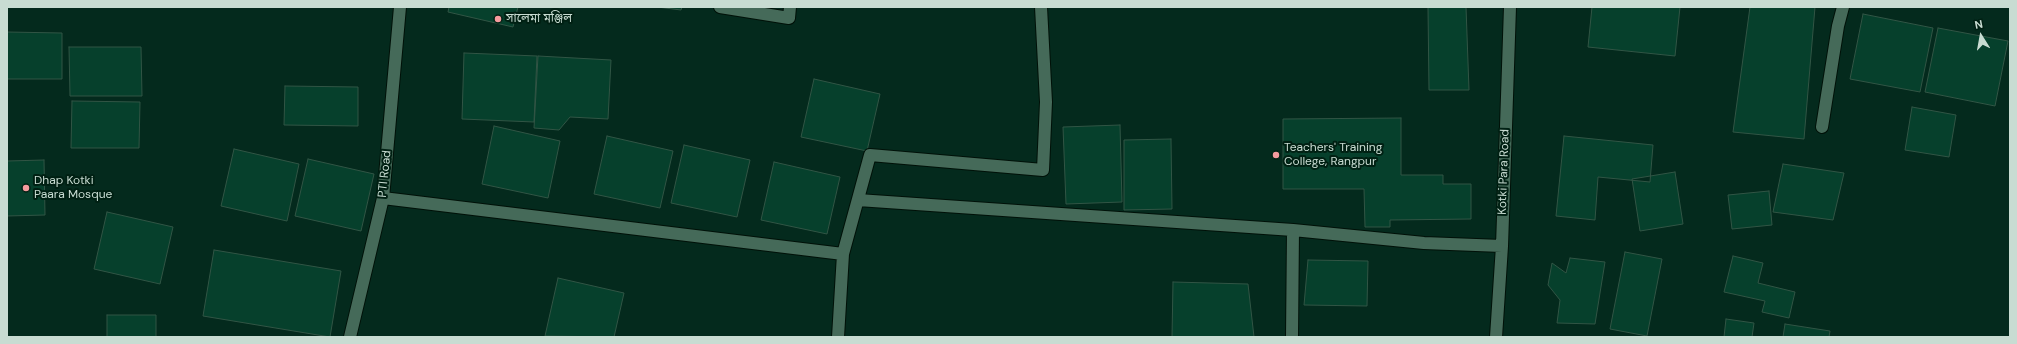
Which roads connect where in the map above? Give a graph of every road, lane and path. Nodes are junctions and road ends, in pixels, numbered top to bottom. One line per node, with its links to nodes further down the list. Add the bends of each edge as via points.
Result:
1 (400, 7): 8 (street, PTI Road)
2 (720, 7): 3 (street, via 789,18)
3 (790, 7)
4 (1041, 7): 9 (street, via 1046,102 1043,170 870,155)
5 (1510, 7): 11 (street, Kotki Para Road)
6 (1843, 7): 7 (street)
7 (1822, 127)
8 (383, 198): 12 (street); 13 (street, PTI Road)
9 (858, 200): 10 (street); 12 (street)
10 (1292, 230): 11 (street, via 1424,243); 15 (street)
11 (1502, 246): 16 (street, Kotki Para Road)
12 (843, 254): 14 (street)
13 (350, 337)
14 (838, 337)
15 (1292, 337)
16 (1496, 337)

